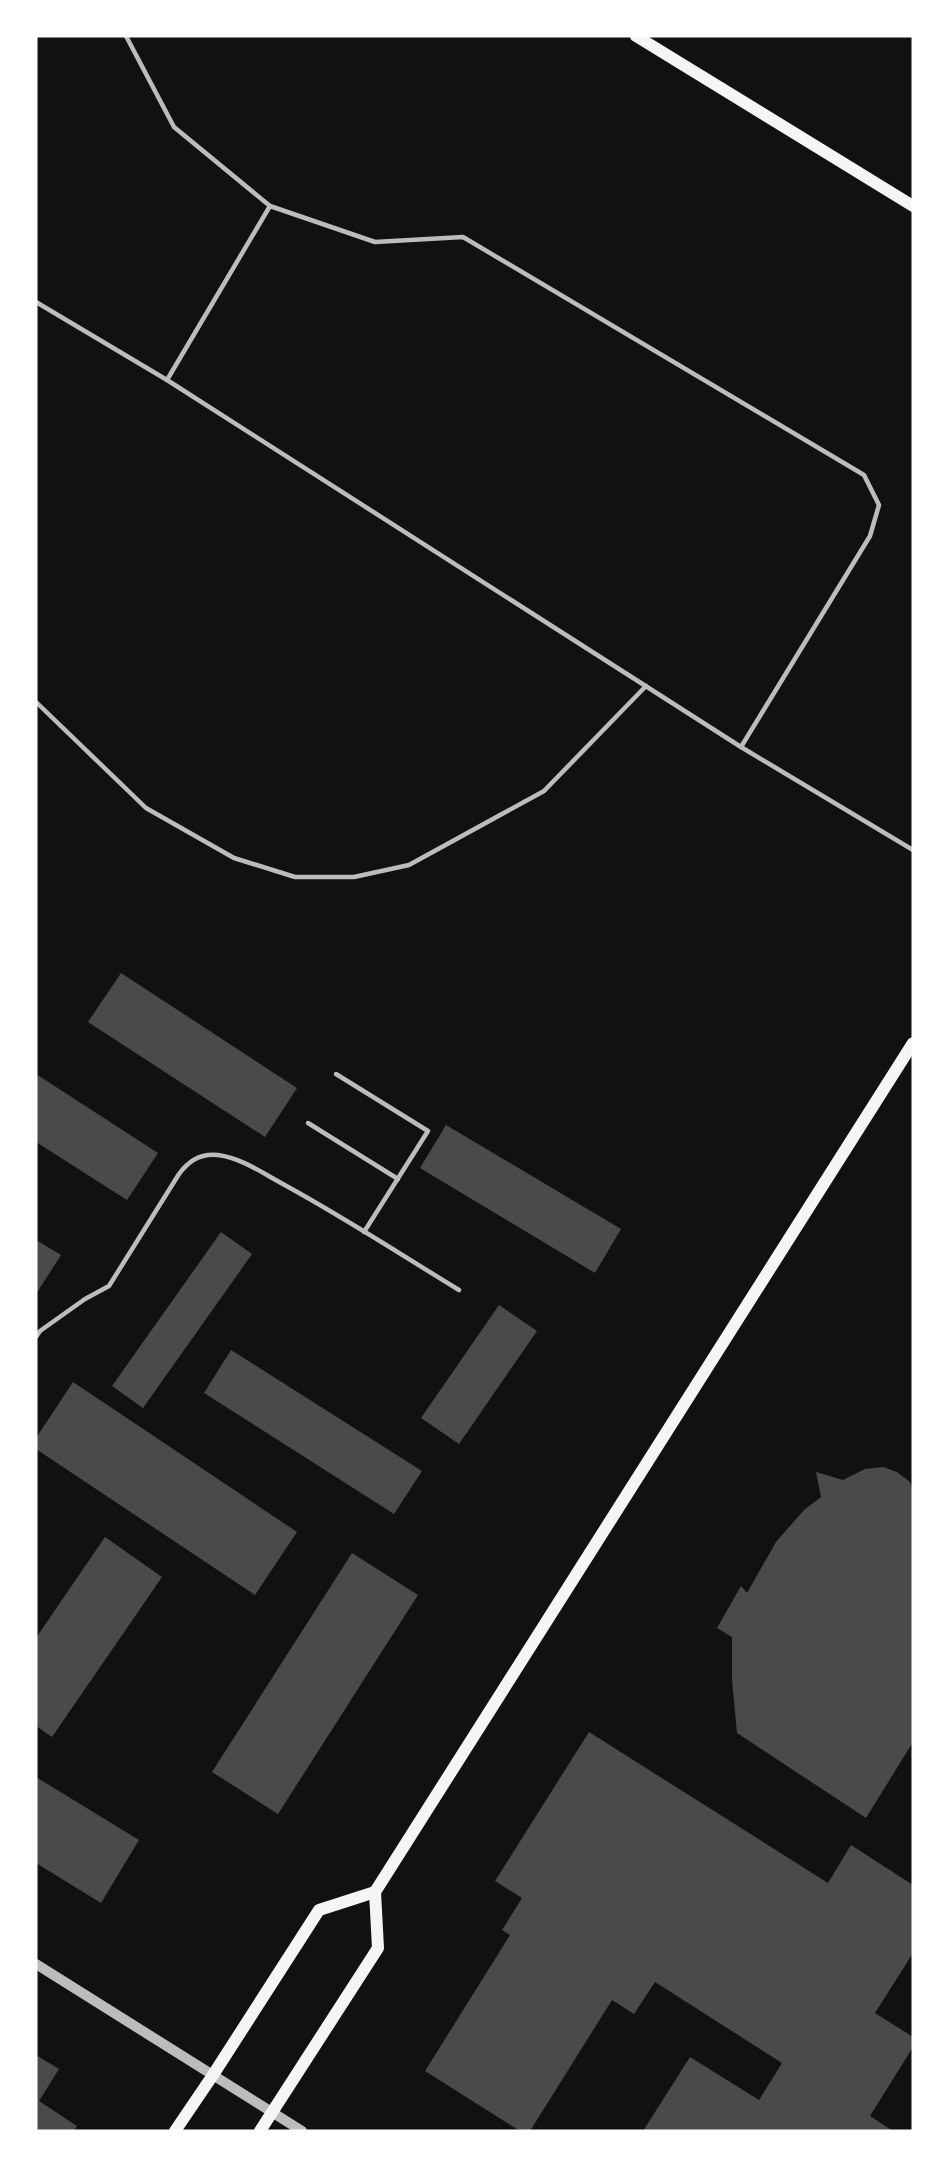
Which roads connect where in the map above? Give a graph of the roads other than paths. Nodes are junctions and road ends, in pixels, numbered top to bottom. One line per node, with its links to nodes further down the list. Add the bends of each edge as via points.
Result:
1 (126, 36): 3 (lane, via 174,127)
2 (636, 36): 4 (main road)
3 (270, 206): 6 (lane); 9 (lane, via 375,242 464,237 864,475 879,505 870,536)
4 (913, 206)
5 (36, 302): 6 (lane)
6 (167, 380): 7 (lane)
7 (646, 686): 8 (lane, via 544,791 409,865 354,877 295,877 234,858 146,808); 9 (lane)
8 (36, 702)
9 (741, 747): 10 (lane)
10 (913, 850)
11 (913, 1043): 19 (main road)
12 (336, 1074): 14 (lane, via 428,1131)
13 (308, 1123): 14 (lane)
14 (398, 1179): 15 (lane)
15 (364, 1232): 16 (lane); 17 (lane, via 246,1164 203,1155 194,1158 179,1174 109,1286)
16 (459, 1290)
17 (38, 1330): 18 (lane)
18 (36, 1337)
19 (375, 1892): 21 (main road, via 319,1910); 22 (main road, via 378,1948)
20 (36, 1964): 21 (street)
21 (213, 2074): 22 (street); 23 (main road)
22 (272, 2113): 24 (main road); 25 (street)
23 (175, 2131)
24 (260, 2131)
25 (302, 2131)

